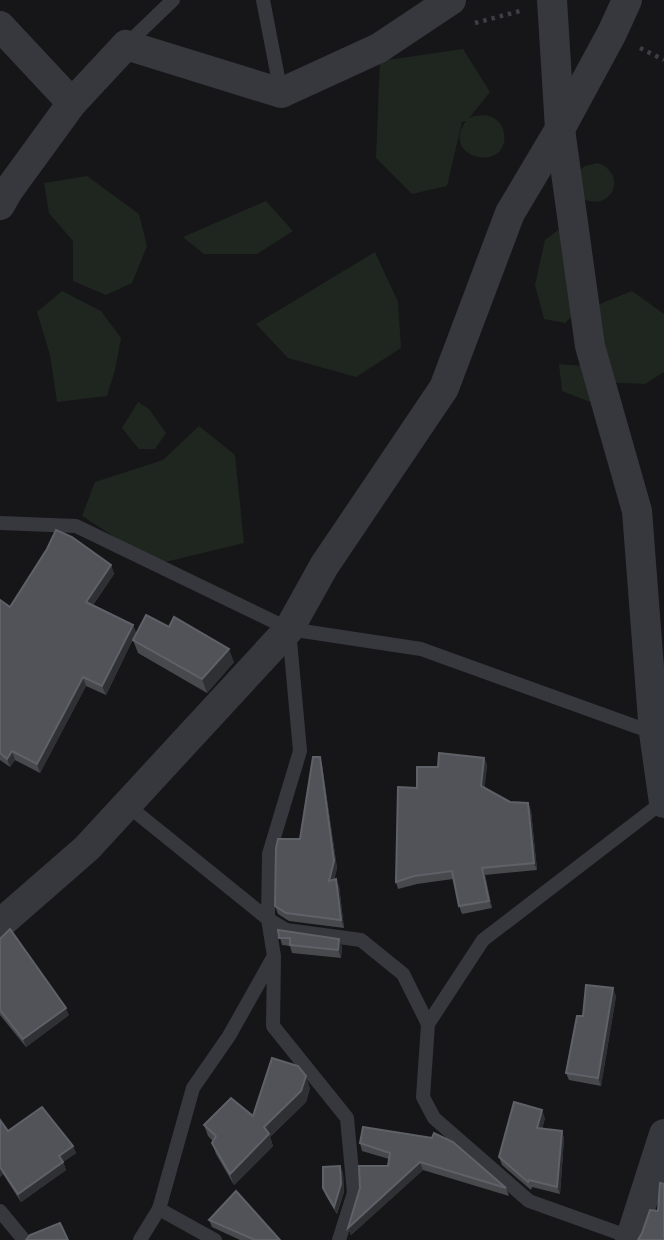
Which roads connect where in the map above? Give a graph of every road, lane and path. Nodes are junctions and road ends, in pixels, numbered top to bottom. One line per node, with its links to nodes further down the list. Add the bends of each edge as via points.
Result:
1 (173, 0): 7 (lane)
2 (263, 0): 8 (lane)
3 (451, 0): 8 (street, via 379,48)
4 (552, 0): 10 (street)
5 (627, 0): 10 (street)
6 (0, 26): 9 (street)
7 (126, 45): 8 (street); 9 (street)
8 (281, 93)
9 (72, 103): 11 (street)
10 (560, 129): 13 (street, via 510,213 444,388 324,566); 14 (street, via 590,346 637,511)
11 (3, 197)
12 (0, 523): 13 (lane, via 76,526)
13 (289, 629): 14 (lane, via 421,649); 16 (street); 17 (lane, via 300,751 269,854)
14 (654, 733): 15 (street)
15 (664, 802): 20 (lane, via 483,940)
16 (127, 805): 17 (lane); 18 (street, via 87,848)
17 (268, 919): 19 (lane); 20 (lane, via 286,930 362,940 403,974)
18 (0, 924)
19 (274, 956): 22 (lane, via 193,1088); 28 (lane, via 273,1026 347,1118 354,1193)
20 (428, 1024): 24 (lane, via 422,1097 434,1118 529,1201)
21 (662, 1149): 24 (street)
22 (159, 1209): 26 (lane); 27 (lane)
23 (0, 1211): 25 (lane)
24 (630, 1239)
25 (24, 1240)
26 (140, 1240)
27 (215, 1240)
28 (339, 1240)

